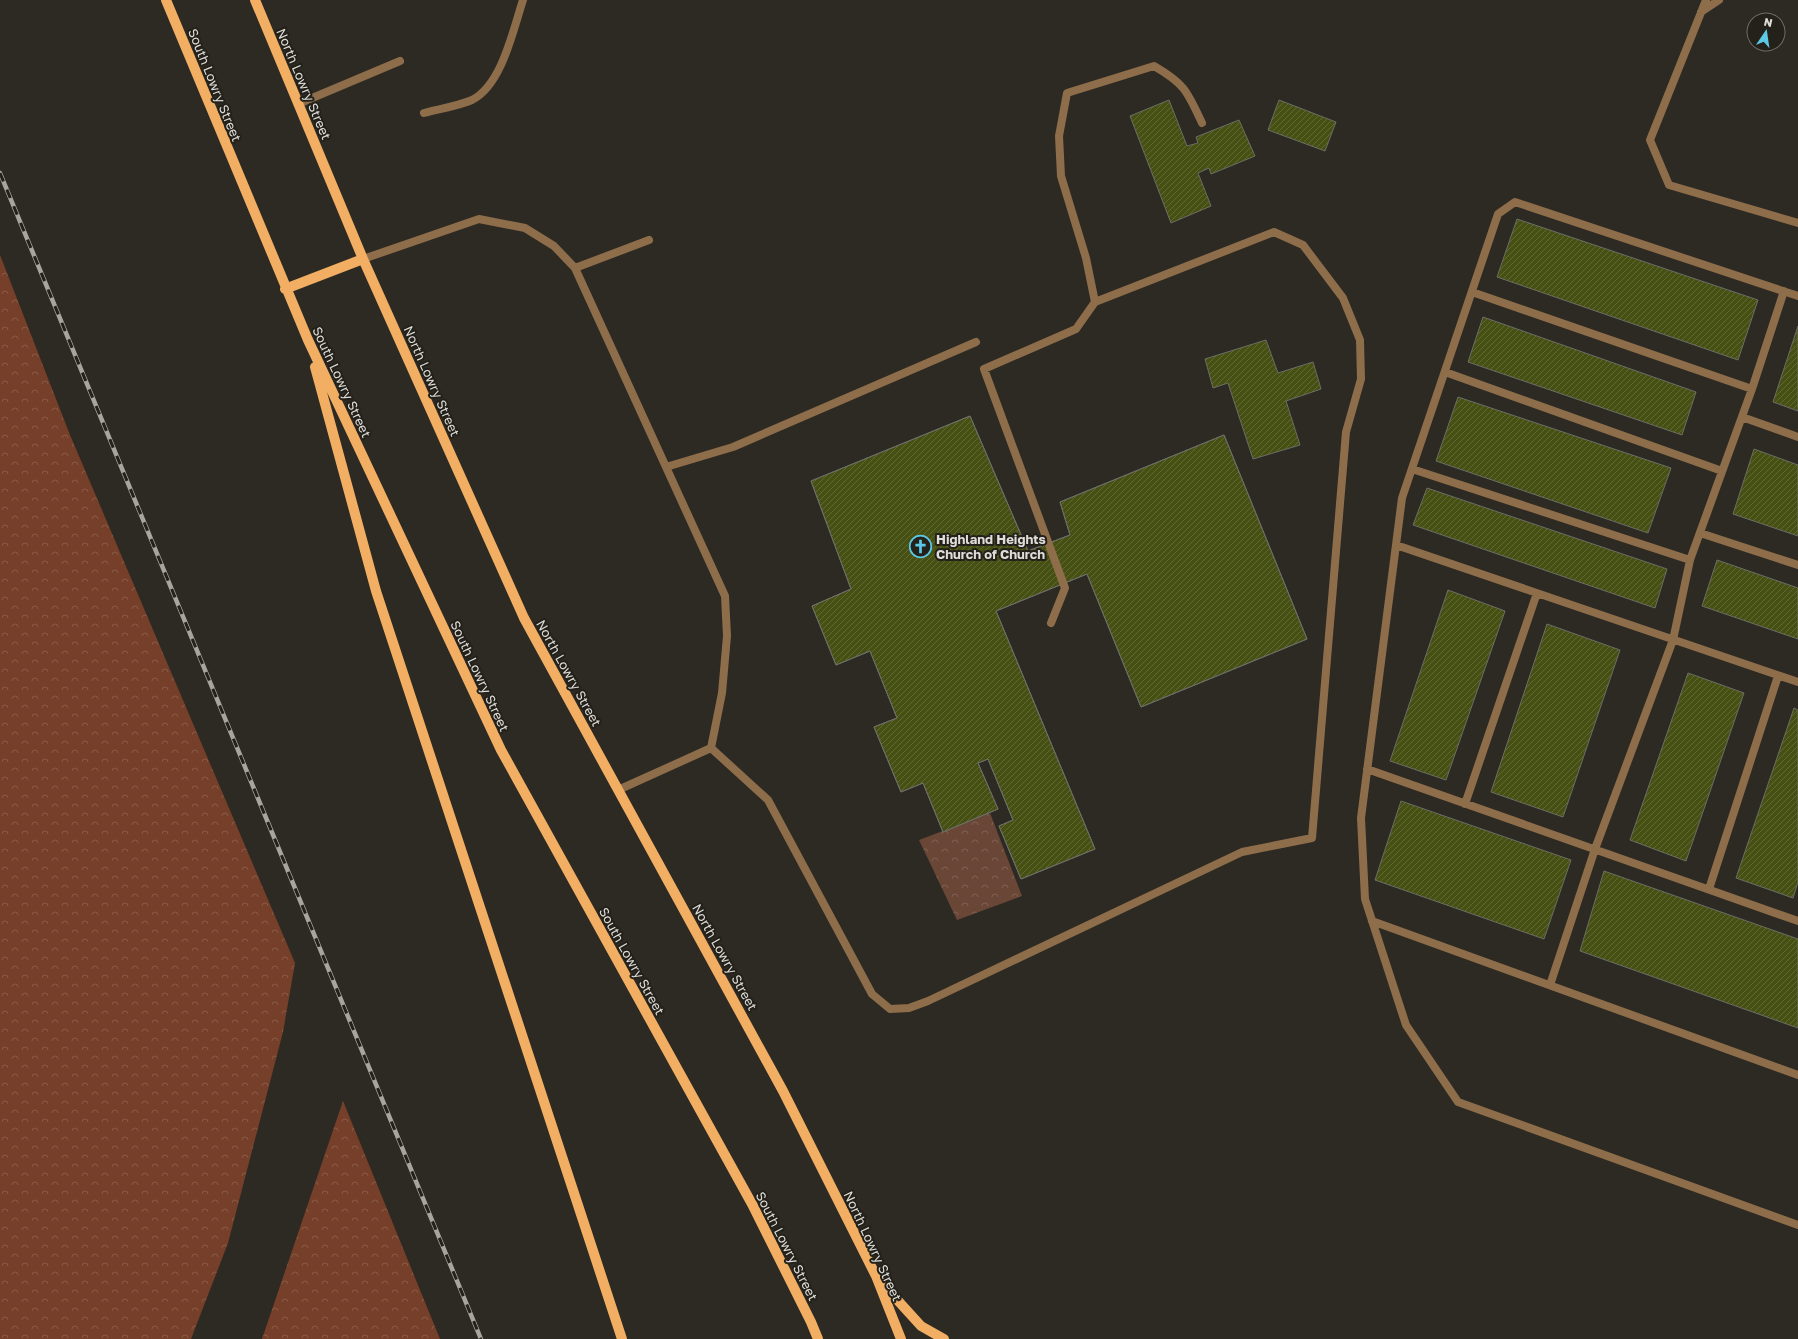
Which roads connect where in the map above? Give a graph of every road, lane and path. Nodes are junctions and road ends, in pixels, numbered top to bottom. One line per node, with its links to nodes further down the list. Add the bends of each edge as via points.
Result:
1 (166, 0): 15 (main road, South Lowry Street)
2 (255, 0): 8 (main road, North Lowry Street)
3 (523, 0): 9 (lane, via 499,71 487,88 472,100)
4 (1706, 0): 6 (lane)
5 (1719, 0): 6 (lane)
6 (1701, 12): 11 (lane, via 1650,140 1669,185)
7 (400, 61): 8 (lane)
8 (298, 104): 13 (main road, North Lowry Street)
9 (424, 113)
10 (1202, 123): 19 (lane, via 1186,90 1154,66 1067,93 1059,136 1061,176 1086,258)
11 (1798, 223)
12 (649, 240): 14 (lane)
13 (363, 259): 14 (lane, via 479,219 525,228 554,246); 15 (main road); 40 (main road, North Lowry Street, via 524,618)
14 (575, 268): 26 (lane)
15 (285, 289): 20 (main road, South Lowry Street)
16 (1784, 291): 17 (lane, via 1515,202 1498,214); 18 (lane); 23 (lane)
17 (1472, 292): 22 (lane); 23 (lane)
18 (1798, 296)
19 (1095, 302): 34 (lane, via 1076,329 984,369 1065,588); 38 (lane, via 1274,232 1303,245 1343,298 1360,340 1361,379 1346,432 1312,838 1242,852 928,1001 909,1008 890,1009 872,994 768,800)
20 (308, 340): 50 (main road, South Lowry Street, via 501,750 748,1197); 51 (main road, via 376,591)
21 (976, 342): 26 (lane, via 733,447)
22 (1445, 372): 27 (lane); 28 (lane)
23 (1752, 389): 24 (lane)
24 (1742, 417): 25 (lane); 28 (lane)
25 (1798, 437)
26 (666, 467): 38 (lane, via 725,596 727,636 724,679)
27 (1412, 469): 30 (lane, via 1402,498); 31 (lane)
28 (1722, 471): 29 (lane)
29 (1700, 533): 31 (lane); 32 (lane)
30 (1396, 545): 33 (lane); 39 (lane)
31 (1690, 560): 35 (lane)
32 (1798, 565)
33 (1537, 593): 35 (lane); 41 (lane)
34 (1051, 623)
35 (1673, 640): 36 (lane); 42 (lane)
36 (1778, 676): 37 (lane); 43 (lane)
37 (1798, 682)
38 (711, 748): 40 (lane)
39 (1367, 769): 41 (lane); 44 (lane, via 1361,818 1365,899)
40 (618, 790): 49 (main road, North Lowry Street, via 783,1091)
41 (1465, 804): 42 (lane)
42 (1595, 849): 43 (lane); 46 (lane)
43 (1709, 889): 45 (lane)
44 (1372, 921): 46 (lane); 48 (lane, via 1406,1025 1458,1102)
45 (1798, 921)
46 (1550, 985): 47 (lane)
47 (1798, 1074)
48 (1798, 1225)
49 (876, 1276): 54 (main road, North Lowry Street); 55 (main road, via 921,1326)
50 (811, 1322): 52 (main road, South Lowry Street); 53 (main road)
51 (622, 1339)
52 (818, 1339)
53 (823, 1339)
54 (901, 1339)
55 (944, 1339)

